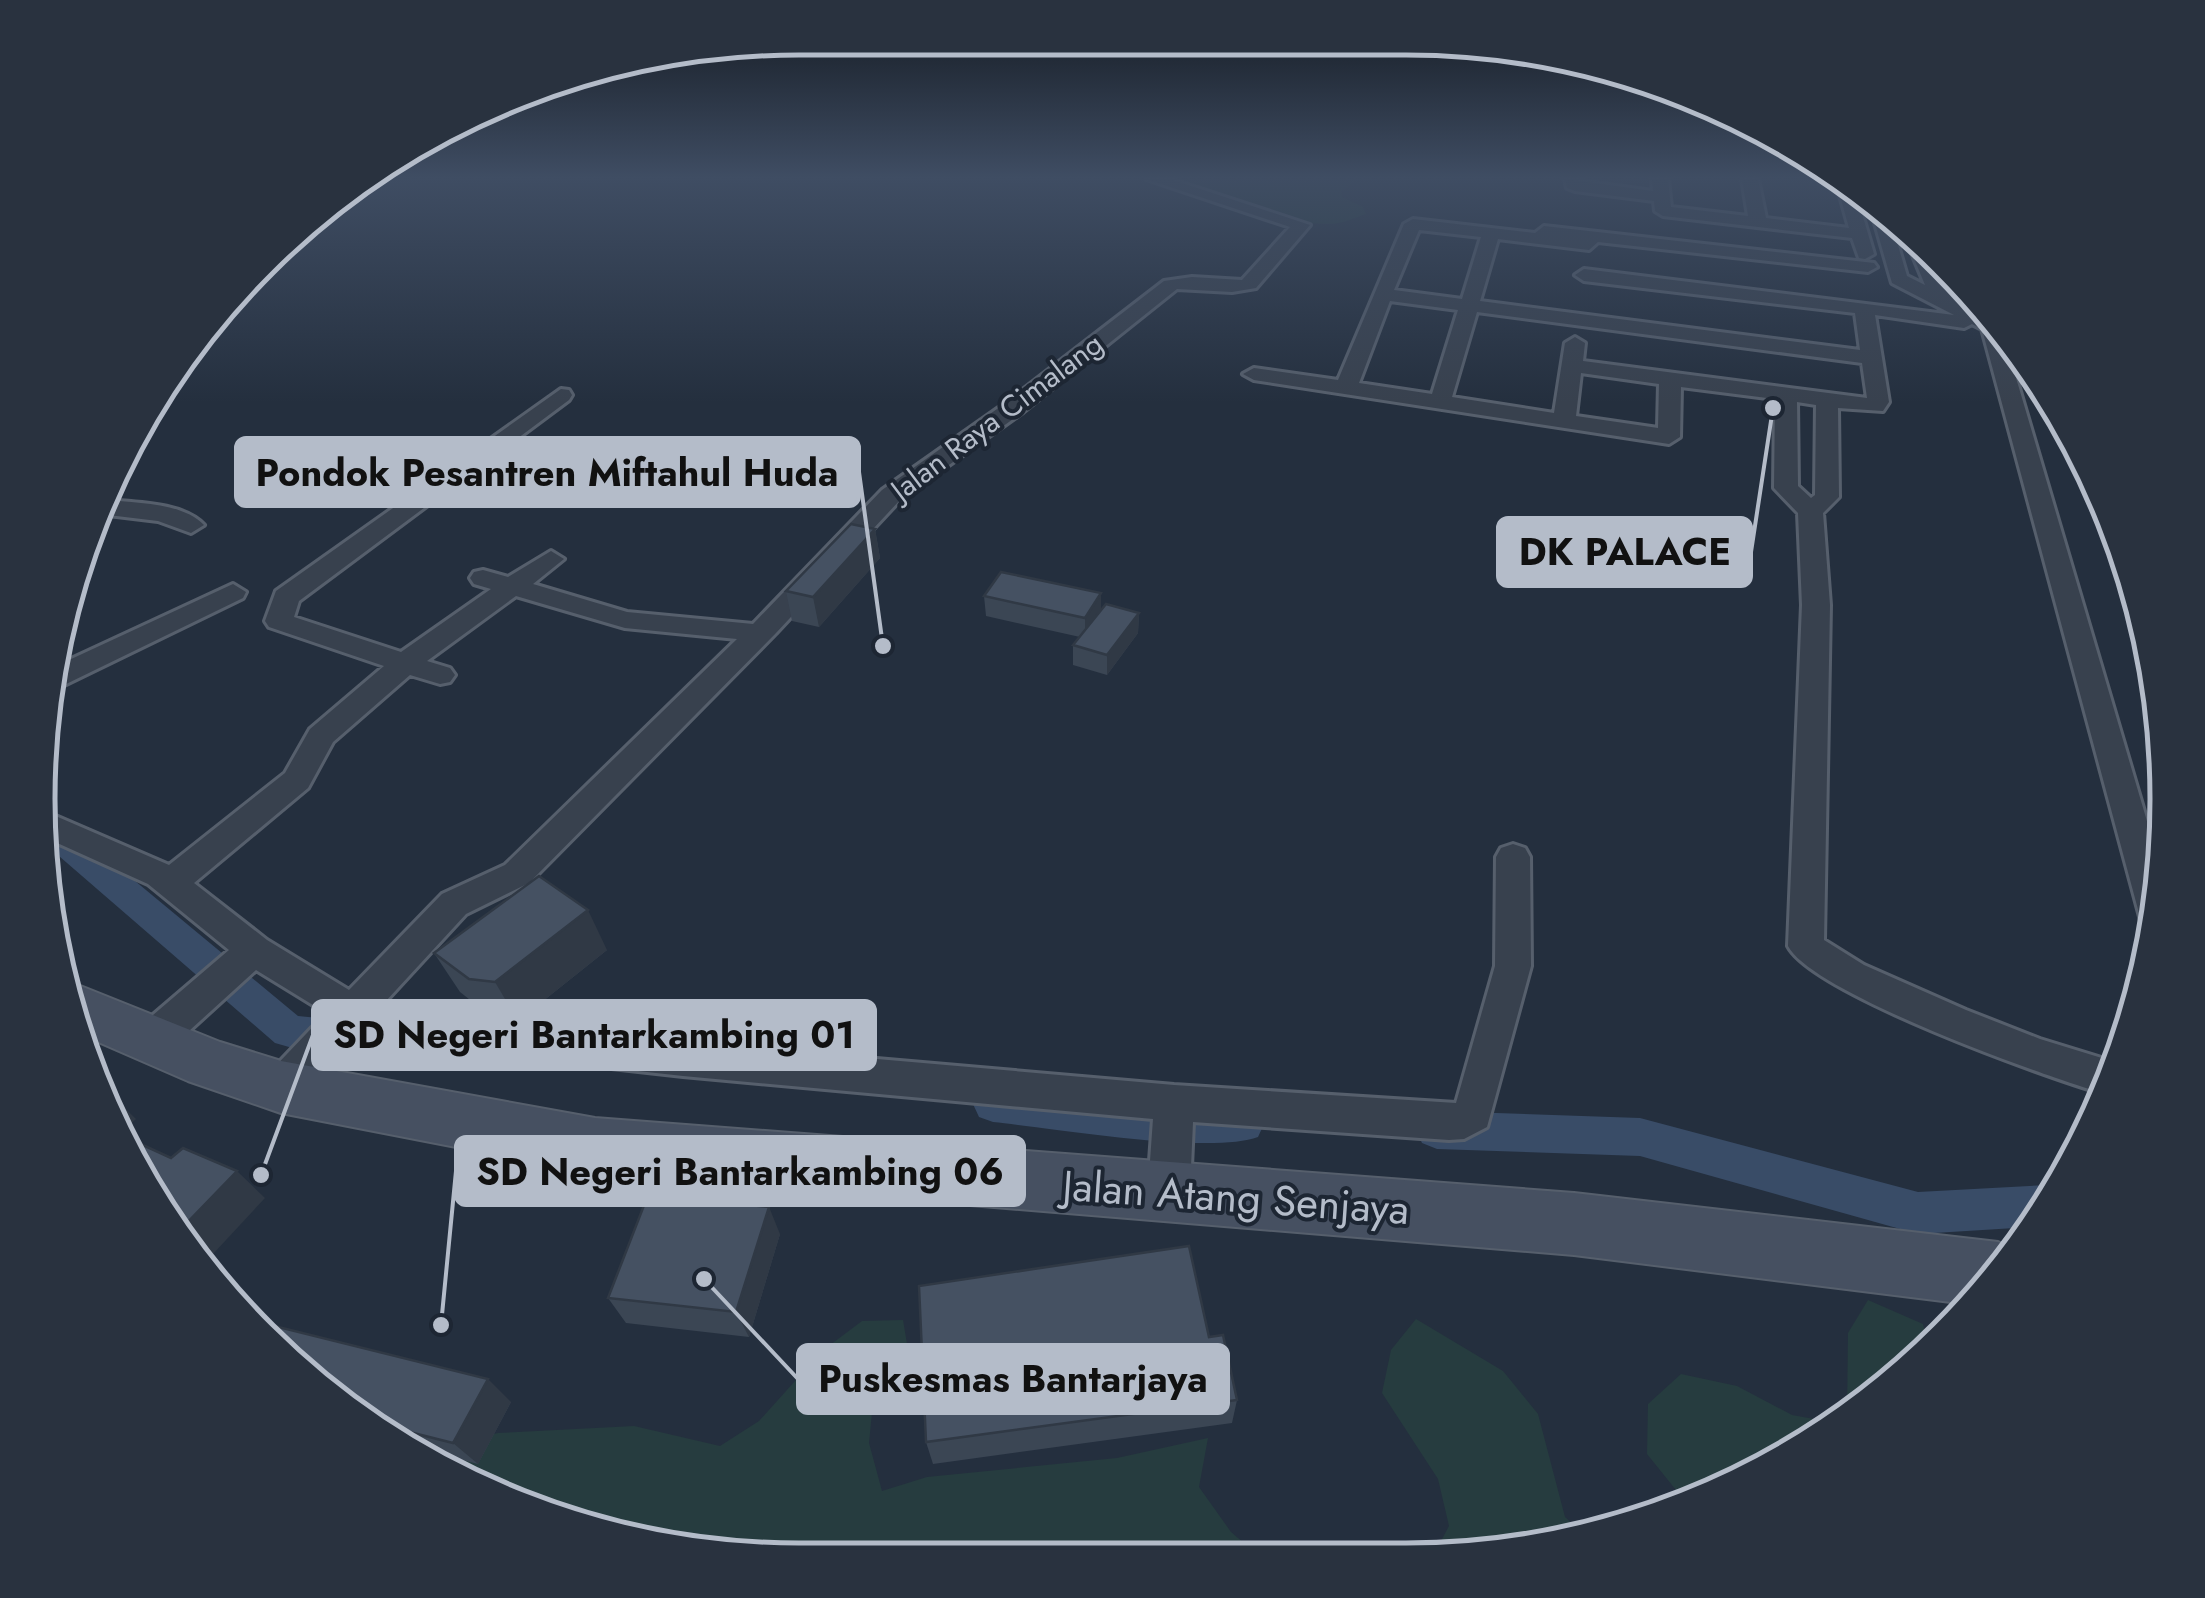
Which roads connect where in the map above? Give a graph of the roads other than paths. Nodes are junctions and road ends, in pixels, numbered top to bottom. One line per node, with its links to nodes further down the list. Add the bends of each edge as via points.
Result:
1 (1277, 254): 34 (street, Jalan Raya Cimalang, via 1250,284 1172,286 891,495)
2 (1400, 254): 10 (street)
3 (1484, 254): 13 (street)
4 (1587, 254): 12 (street)
5 (1662, 254): 9 (street)
6 (1864, 254): 9 (street)
7 (1892, 254): 14 (street, via 1899,279)
8 (1927, 268): 11 (street, via 1932,282)
9 (1873, 293): 12 (street); 15 (street); 17 (street)
10 (1383, 294): 13 (street); 21 (street)
11 (1954, 297)
12 (1581, 298): 13 (street); 17 (street); 18 (street)
13 (1469, 306): 24 (street)
14 (1966, 309)
15 (1971, 316)
16 (1998, 349): 40 (street)
17 (1874, 358): 25 (street, via 1875,406)
18 (1572, 366): 20 (street); 26 (street)
19 (1254, 374): 21 (street)
20 (1670, 380): 23 (street); 26 (street, via 1668,437)
21 (1346, 388): 24 (street)
22 (561, 395): 35 (street, via 286,597 279,621)
23 (1786, 396): 25 (street); 28 (street, via 1786,488)
24 (1440, 402): 26 (street)
25 (1827, 402): 28 (street, via 1827,497)
26 (1564, 421)
27 (115, 508): 29 (street)
28 (1810, 512): 47 (street, via 1816,605 1806,946 1827,964 1954,1022)
29 (191, 525)
30 (551, 559): 32 (street)
31 (483, 578): 32 (street)
32 (513, 588): 34 (street, via 625,620); 35 (street)
33 (233, 592): 36 (street)
34 (759, 634): 44 (street, Jalan Raya Cimalang, via 518,874 454,904)
35 (407, 662): 37 (street); 41 (street, via 321,736 297,780)
36 (66, 672)
37 (440, 675)
38 (56, 828): 41 (street)
39 (1513, 857): 48 (street, via 1512,966 1477,1104 1464,1121)
40 (2146, 876)
41 (170, 883): 42 (street)
42 (240, 962): 44 (street); 45 (street)
43 (85, 1008): 45 (main road, Jalan Atang Senjaya)
44 (352, 1014): 46 (street, Jalan Raya Cimalang); 48 (street, via 462,1037)
45 (168, 1025): 46 (main road, Jalan Atang Senjaya, via 208,1063)
46 (295, 1073): 49 (main road, Jalan Atang Senjaya, via 595,1146 826,1168)
47 (2097, 1074)
48 (1174, 1110): 49 (street)
49 (1170, 1180): 50 (main road, Jalan Atang Senjaya)
50 (1980, 1272)

